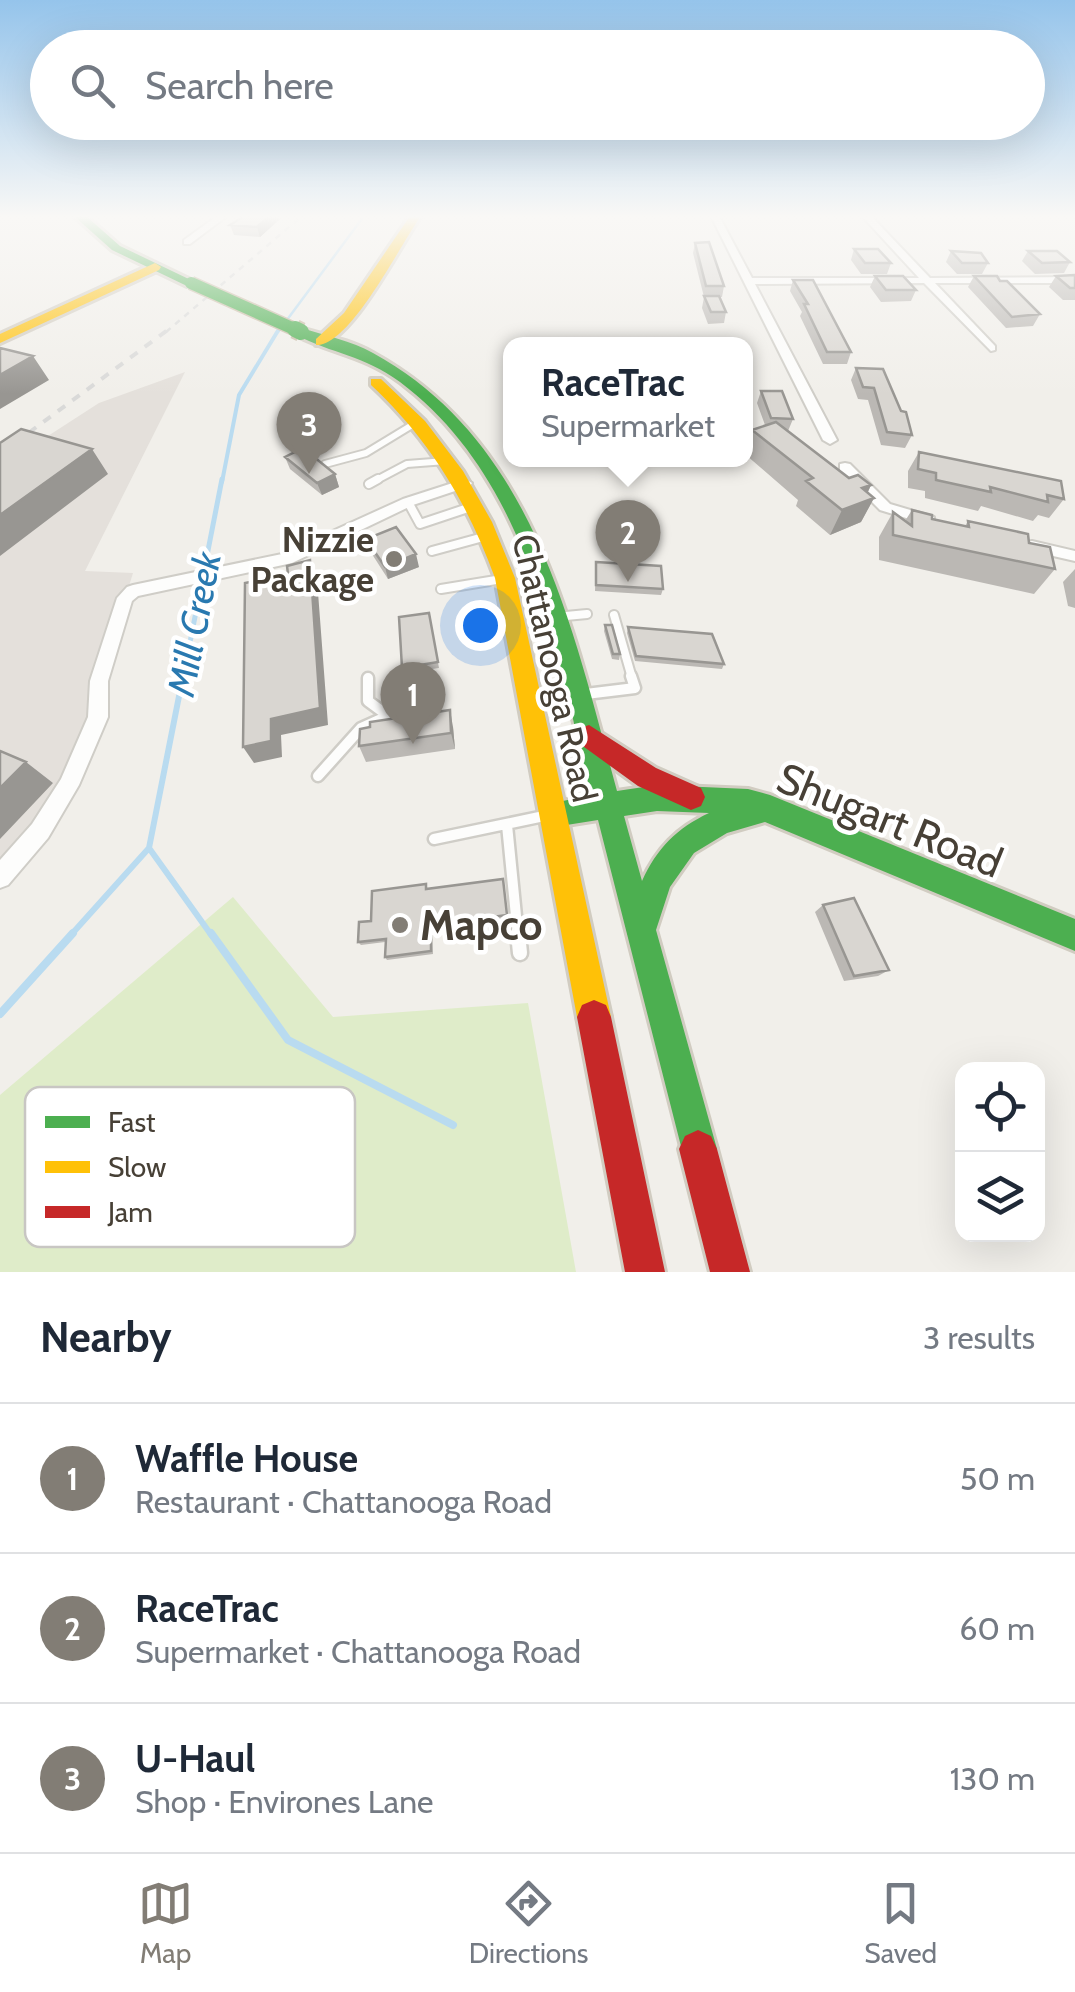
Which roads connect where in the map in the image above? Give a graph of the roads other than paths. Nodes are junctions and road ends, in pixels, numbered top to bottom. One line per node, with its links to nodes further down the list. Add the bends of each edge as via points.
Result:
1 (137, 275): 9 (main road)
2 (174, 275): 10 (main road, bridge)
3 (372, 275): 10 (main road, via 343,324)
4 (746, 275): 8 (street)
5 (921, 275): 6 (street)
6 (925, 280): 7 (street); 8 (street); 11 (street)
7 (1075, 280)
8 (749, 282): 13 (street)
9 (0, 339)
10 (317, 340): 12 (main road, Chattanooga Road); 29 (main road, Chattanooga Road, via 355,349 404,377 470,436 525,523)
11 (991, 348)
12 (420, 420): 14 (lane, via 366,453); 16 (main road, Chattanooga Road)
13 (830, 440)
14 (325, 464)
15 (845, 467): 20 (street, via 885,507)
16 (460, 472): 17 (lane, via 408,464); 18 (street); 19 (main road, Chattanooga Road)
17 (369, 484)
18 (408, 502): 19 (lane, via 420,524); 42 (street, via 286,559 133,591 99,681 98,717 70,785)
19 (476, 505): 21 (main road, Chattanooga Road)
20 (944, 523)
21 (490, 535): 23 (lane); 25 (main road, Chattanooga Road)
22 (1026, 545): 24 (street)
23 (432, 552)
24 (1075, 556)
25 (504, 578): 26 (lane); 39 (main road, Chattanooga Road)
26 (441, 590)
27 (587, 614): 29 (lane)
28 (614, 615): 31 (lane, via 635,688)
29 (558, 617): 31 (main road, Chattanooga Road)
30 (368, 678): 32 (lane)
31 (578, 695): 34 (main road, Chattanooga Road)
32 (368, 701): 33 (lane); 33 (lane, via 390,715)
33 (362, 728): 35 (lane)
34 (589, 736): 36 (main road, via 647,777); 37 (main road, Chattanooga Road)
35 (318, 776)
36 (690, 797): 37 (main road, Shugart Road); 38 (main road, Shugart Road)
37 (606, 804): 39 (main road, Shugart Road); 43 (main road, Chattanooga Road)
38 (770, 808): 43 (main road, via 706,824 677,844 649,895); 44 (main road, Shugart Road)
39 (554, 814): 40 (lane); 46 (main road, Chattanooga Road)
40 (507, 825): 41 (lane); 45 (lane)
41 (434, 840)
42 (0, 876)
43 (640, 932): 47 (main road, Chattanooga Road)
44 (1075, 935)
45 (520, 954)
46 (645, 1272)
47 (730, 1272)

